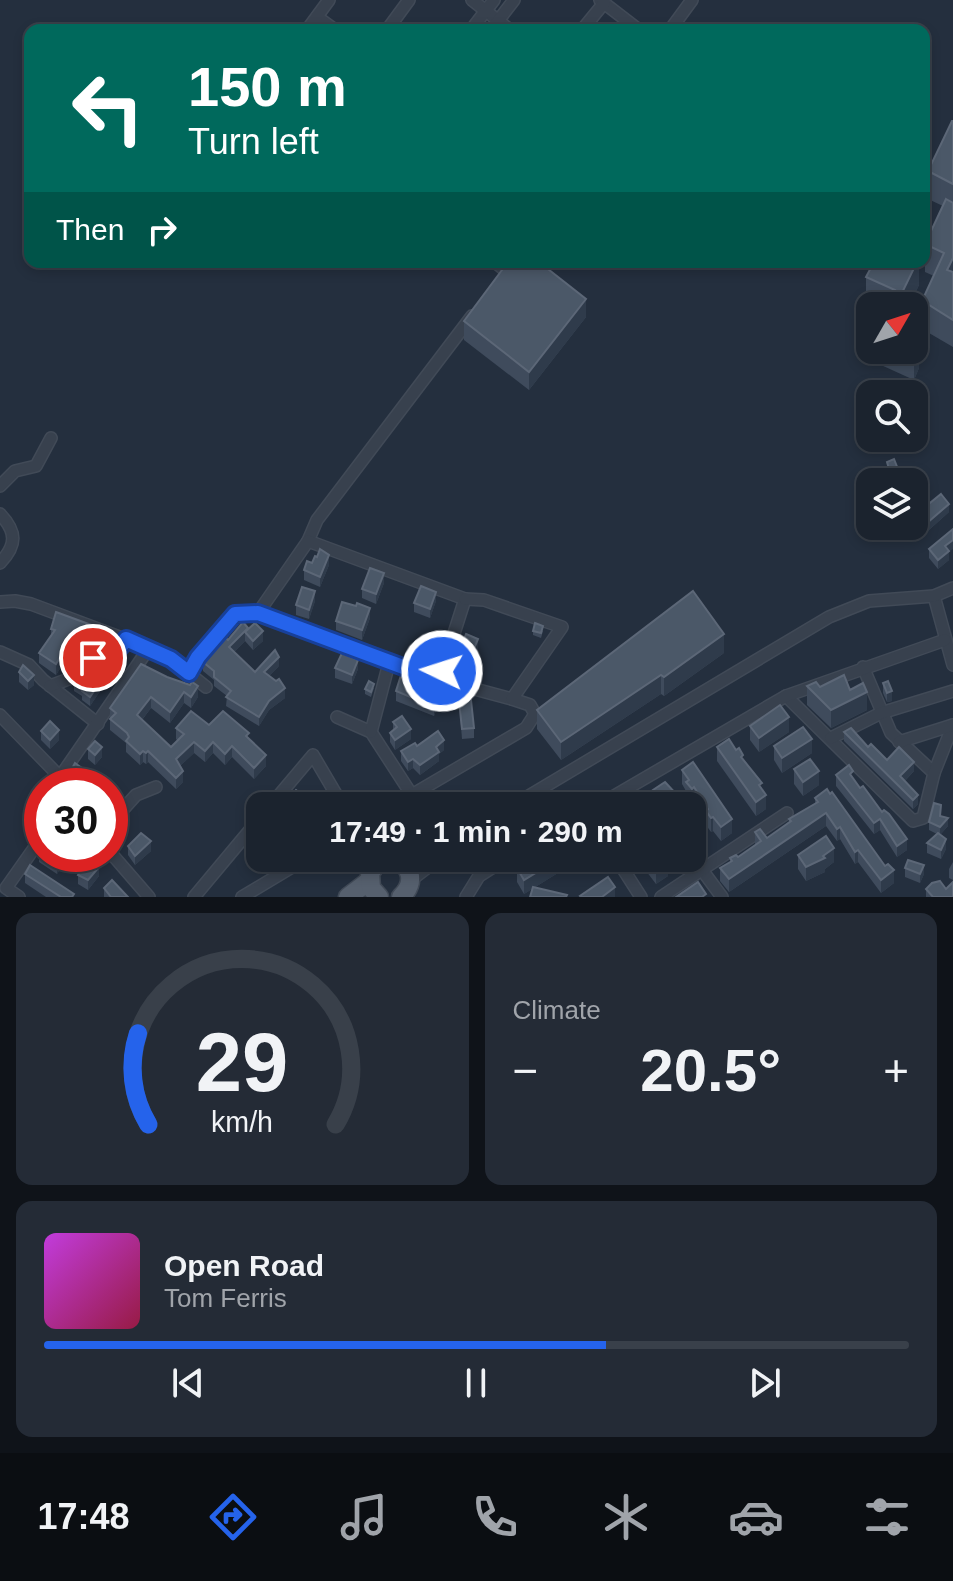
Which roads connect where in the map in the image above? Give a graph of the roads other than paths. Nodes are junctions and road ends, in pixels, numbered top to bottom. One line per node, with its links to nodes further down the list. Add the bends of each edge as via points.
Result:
1 (329, 0): 9 (street)
2 (409, 0): 12 (street)
3 (472, 0): 8 (street)
4 (494, 0): 8 (street)
5 (514, 0): 15 (street)
6 (692, 0): 18 (street)
7 (602, 1): 16 (street); 17 (street)
8 (486, 11): 13 (street); 14 (street)
9 (317, 17): 10 (street); 11 (street)
10 (312, 24)
11 (327, 24)
12 (391, 24)
13 (476, 24)
14 (494, 24)
15 (496, 24)
16 (586, 24)
17 (631, 24)
18 (674, 24)
19 (508, 268): 20 (street)
20 (497, 283)
21 (478, 308): 25 (street, via 317,520)
22 (51, 438): 23 (street, via 36,466 15,471)
23 (0, 486)
24 (0, 514): 26 (street, via 14,541)
25 (308, 541): 29 (street); 31 (street)
26 (0, 563)
27 (953, 588): 28 (street)
28 (934, 596): 33 (street); 62 (street, via 869,601 840,612)
29 (465, 599): 40 (street, via 442,671); 45 (street, via 484,600 562,627)
30 (0, 602): 32 (street, via 31,604)
31 (258, 613): 36 (street); 39 (street, via 235,614)
32 (126, 639): 34 (street); 41 (street, via 116,655 91,659 74,677)
33 (945, 640): 37 (street); 38 (street)
34 (149, 648): 39 (street); 49 (street)
35 (0, 652): 41 (street, via 26,663)
36 (389, 663): 40 (street); 51 (street)
37 (953, 665)
38 (863, 667): 44 (street); 46 (street)
39 (189, 673): 42 (street)
40 (430, 677): 45 (street)
41 (50, 686): 49 (street)
42 (206, 687)
43 (953, 691): 46 (street)
44 (786, 696): 52 (street); 63 (street)
45 (512, 699): 61 (street, via 530,705 535,714 526,728)
46 (881, 713): 52 (street); 53 (street)
47 (0, 716): 54 (street)
48 (337, 717): 51 (street)
49 (98, 724): 55 (street)
50 (953, 725): 53 (street); 56 (street)
51 (371, 732): 60 (street)
52 (831, 738): 56 (street, via 913,821 923,818)
53 (899, 742): 56 (street)
54 (47, 768)
55 (68, 768)
56 (934, 773)
57 (156, 787): 64 (street)
58 (282, 792): 59 (street, via 313,755)
59 (335, 792)
60 (412, 792)
61 (416, 792)
62 (537, 792)
63 (621, 792)
64 (128, 804)
65 (787, 813): 68 (street)
66 (246, 835): 82 (street)
67 (24, 862): 79 (street)
68 (706, 867)
69 (127, 872): 81 (street)
70 (284, 872): 83 (street)
71 (372, 872): 77 (main road)
72 (427, 872): 78 (street)
73 (485, 872): 86 (street)
74 (625, 872): 87 (street)
75 (699, 872): 88 (street)
76 (703, 872): 89 (street)
77 (369, 881): 84 (main road); 85 (main road)
78 (411, 889)
79 (3, 892): 80 (street)
80 (19, 897)
81 (149, 897)
82 (194, 897)
83 (242, 897)
84 (348, 897)
85 (379, 897)
86 (466, 897)
87 (641, 897)
88 (661, 897)
89 (722, 897)

